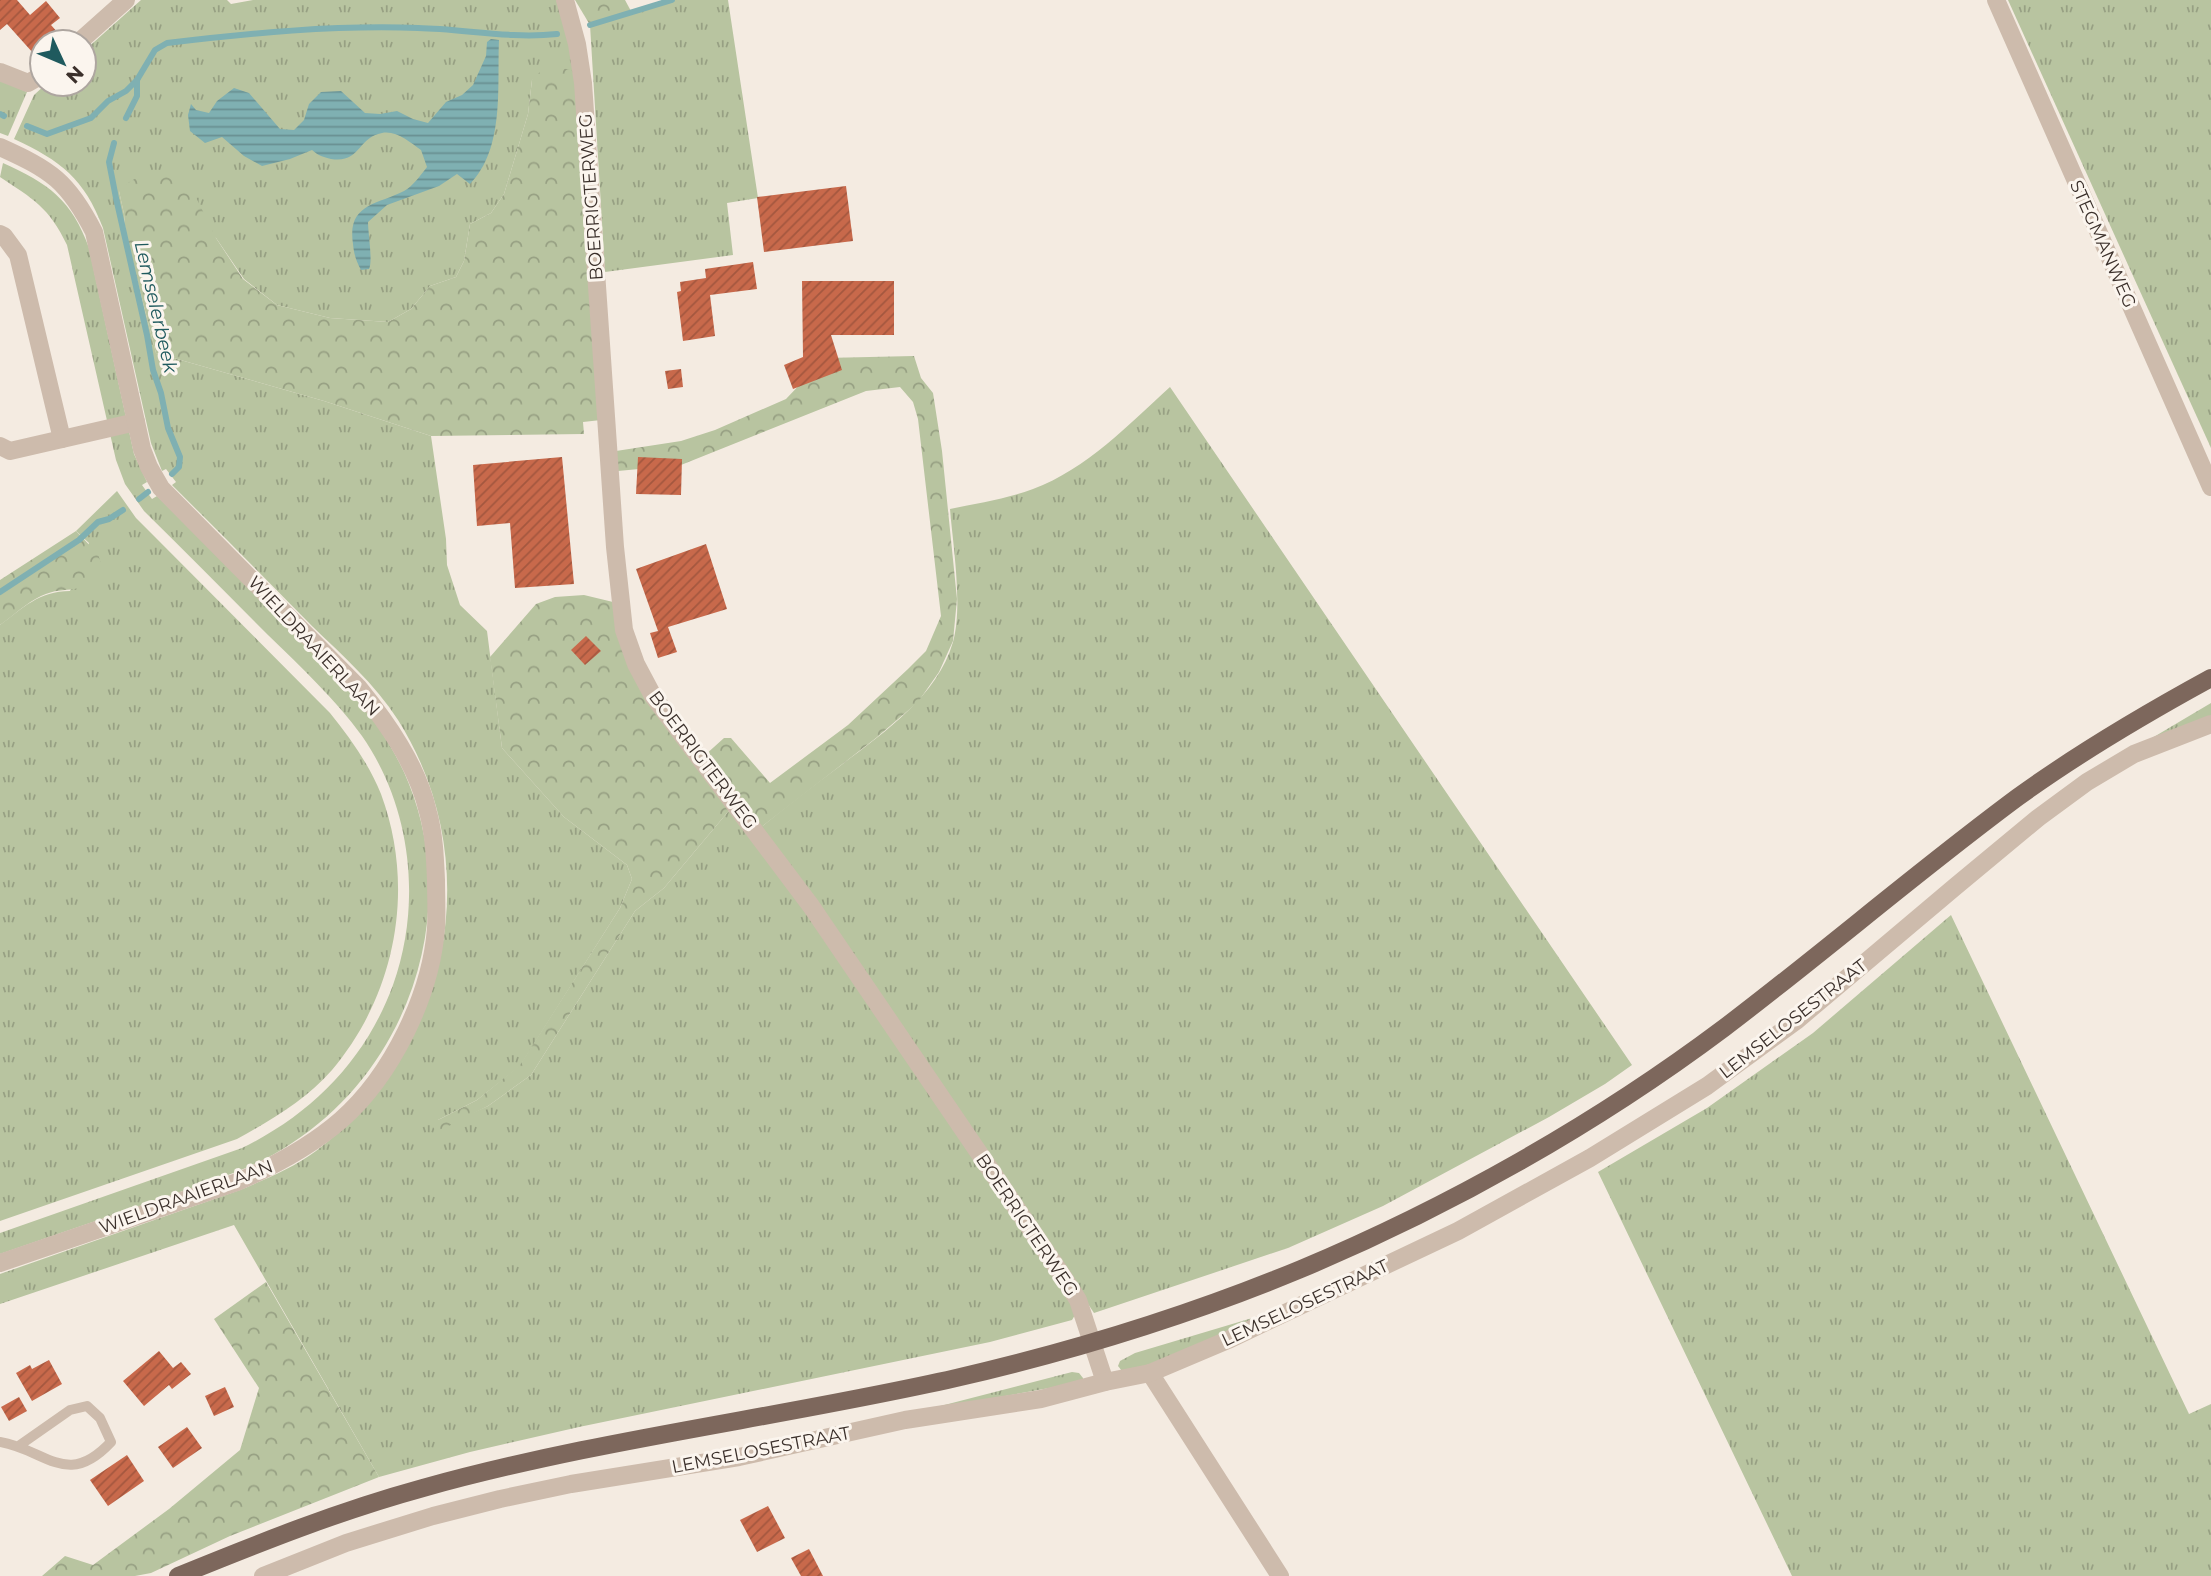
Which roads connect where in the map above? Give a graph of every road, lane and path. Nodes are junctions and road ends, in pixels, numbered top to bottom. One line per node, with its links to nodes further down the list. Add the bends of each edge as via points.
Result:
1 (126, 0): 4 (street)
2 (565, 0): 16 (street, BOERRIGTERWEG, via 583,83 615,547 624,630 636,664 653,696 811,905 1065,1278 1078,1300)
3 (1996, 0): 12 (street, STEGMANWEG)
4 (95, 28)
5 (0, 72): 6 (street)
6 (28, 83)
7 (0, 147): 9 (street, WIELDRAAIERLAAN, via 61,181 94,232)
8 (0, 234): 10 (street, via 18,255)
9 (136, 422): 10 (street); 15 (street, WIELDRAAIERLAAN, via 142,449 161,488 358,687 387,723 428,811 435,851 436,929 415,1013 395,1052 342,1119 275,1166)
10 (62, 439): 11 (street)
11 (2, 452)
12 (2211, 487)
13 (2211, 678): 16 (main road, via 2022,794 1721,1030 1517,1163 1304,1268)
14 (2211, 724): 17 (street, LEMSELOSESTRAAT, via 2134,754 2087,782 1796,1021 1661,1115 1458,1231)
15 (0, 1263)
16 (1092, 1343): 18 (street, BOERRIGTERWEG); 21 (main road, via 957,1378 547,1458 426,1487 328,1516)
17 (1150, 1373): 18 (street, LEMSELOSESTRAAT); 23 (street)
18 (1105, 1382): 22 (street, LEMSELOSESTRAAT, via 1041,1399 905,1420 739,1457 500,1499 346,1543)
19 (0, 1442): 20 (lane)
20 (20, 1445): 20 (lane, via 49,1462 67,1466 97,1457 111,1442 100,1418 87,1406 70,1410)
21 (178, 1576)
22 (263, 1576)
23 (1280, 1576)

